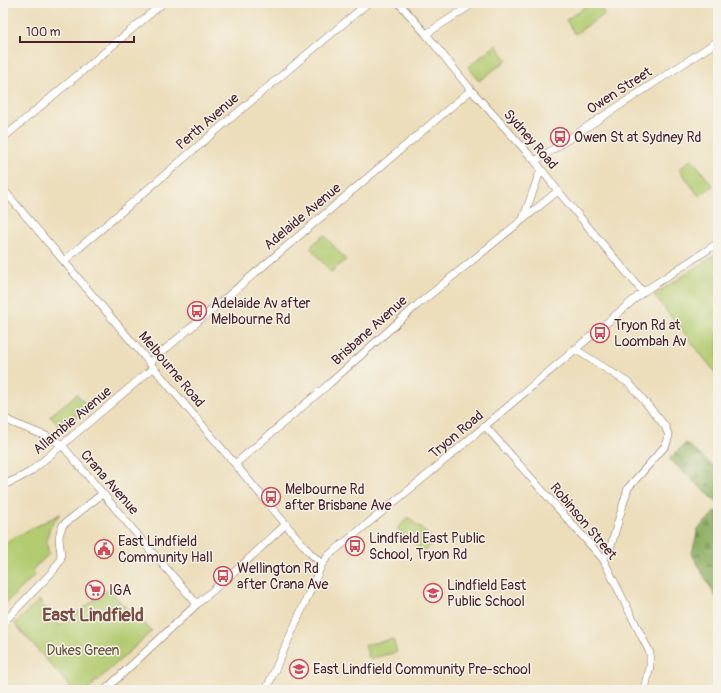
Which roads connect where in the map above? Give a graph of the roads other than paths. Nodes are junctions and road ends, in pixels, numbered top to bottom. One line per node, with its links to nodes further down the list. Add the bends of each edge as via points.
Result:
1 (163, 3): 8 (street)
2 (368, 3): 15 (street, Perth Avenue)
3 (399, 3): 5 (street, Sydney Road)
4 (474, 3): 5 (street)
5 (426, 34): 7 (street, Sydney Road)
6 (718, 41): 9 (street, Owen Street)
7 (471, 90): 9 (street, Sydney Road); 18 (street, Adelaide Avenue)
8 (3, 138)
9 (535, 161): 10 (street, Sydney Road)
10 (541, 169): 12 (street, Sydney Road); 13 (street)
11 (3, 189): 15 (street, Melbourne Road)
12 (558, 190): 13 (street, Brisbane Avenue); 16 (street, Sydney Road)
13 (523, 219): 22 (street, Brisbane Avenue, via 416,306)
14 (718, 243): 16 (street, Tryon Road)
15 (64, 261): 18 (street, Melbourne Road)
16 (643, 292): 17 (street, Tryon Road)
17 (575, 349): 20 (street, Tryon Road); 26 (street, via 630,384 665,426 669,436 666,445 628,488 610,548)
18 (151, 366): 21 (street, Allambie Avenue); 22 (street, Melbourne Road)
19 (3, 417): 21 (street, Crana Avenue)
20 (485, 426): 26 (street, Robinson Street); 27 (street, Tryon Road)
21 (62, 445): 23 (street, Allambie Avenue, via 30,472); 24 (street, Crana Avenue)
22 (235, 464): 25 (street, Melbourne Road)
23 (3, 485)
24 (102, 494): 28 (street, Crana Avenue); 29 (street, via 63,526 58,541 60,561)
25 (286, 524): 27 (street, Melbourne Road); 28 (street)
26 (603, 559): 32 (street, Robinson Street, via 650,653 650,666)
27 (322, 564): 31 (street, Tryon Road)
28 (197, 604): 30 (street)
29 (3, 623)
30 (105, 690)
31 (266, 690)
32 (644, 690)

